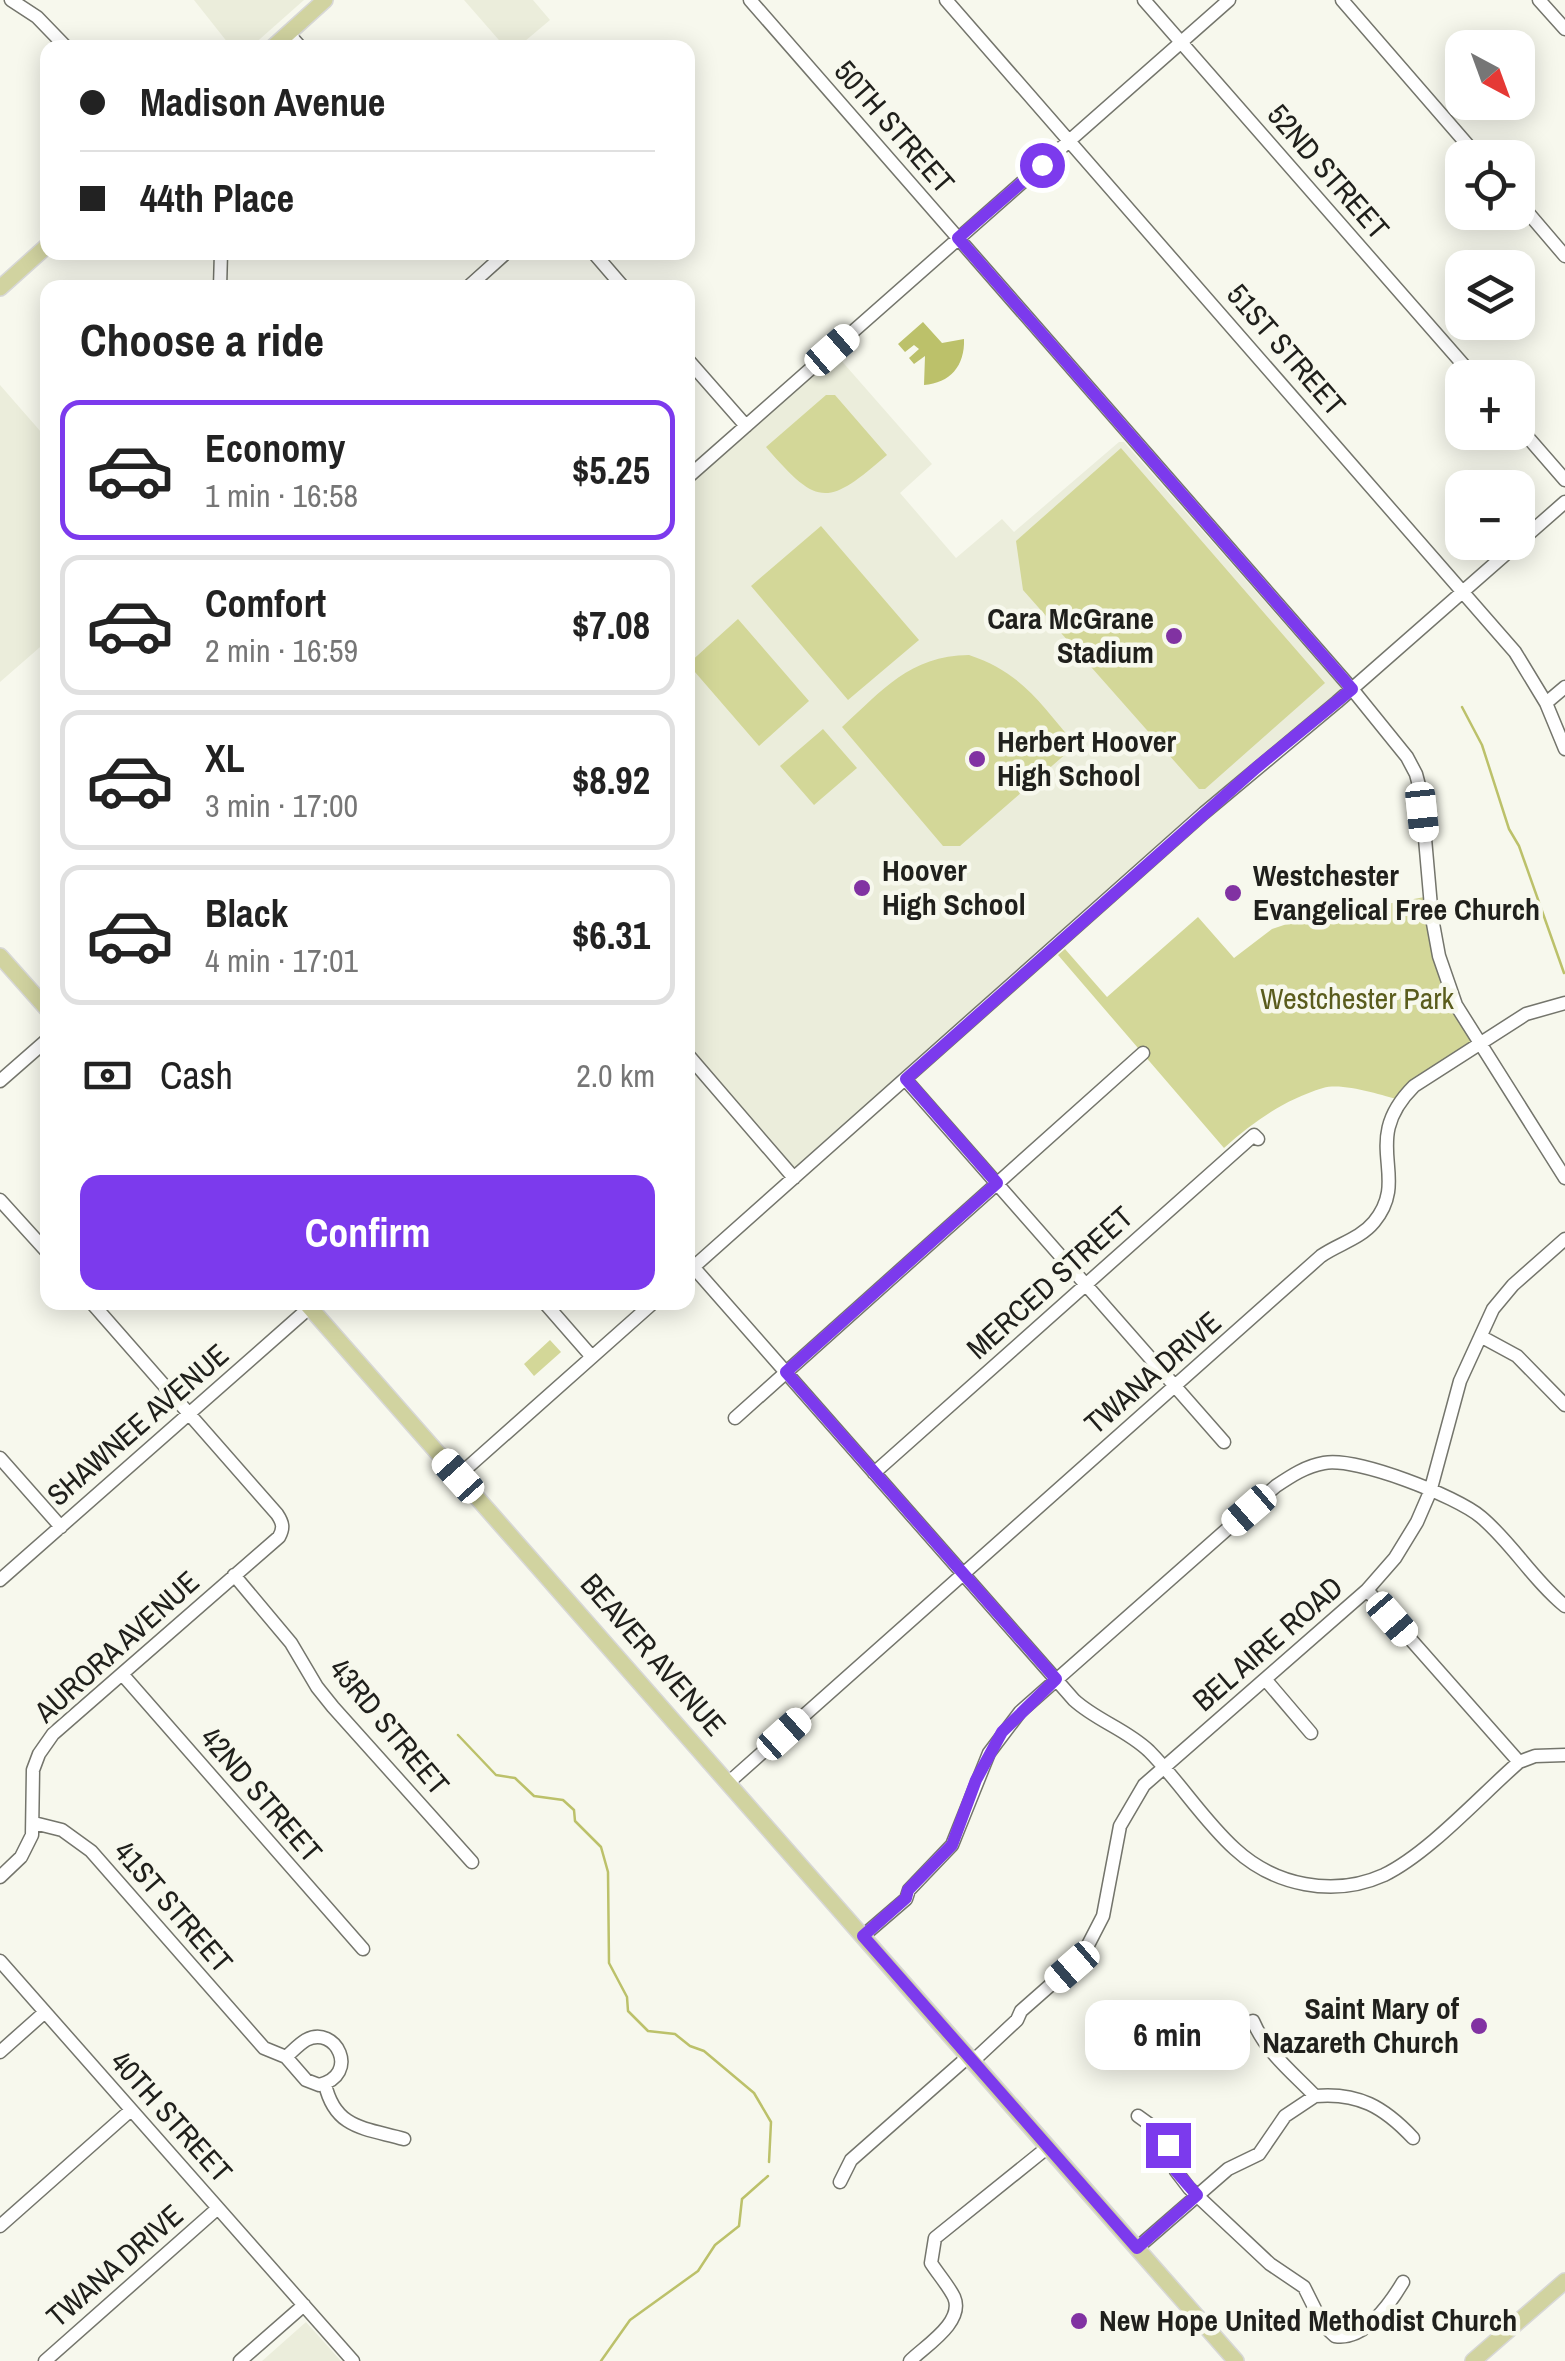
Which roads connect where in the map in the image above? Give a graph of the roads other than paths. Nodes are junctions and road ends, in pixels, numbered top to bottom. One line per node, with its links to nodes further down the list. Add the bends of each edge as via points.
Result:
1 (11, 0): 11 (street)
2 (326, 0): 10 (main road)
3 (750, 0): 18 (street, 50TH STREET)
4 (946, 0): 16 (street, 51ST STREET)
5 (1144, 0): 14 (street, 52ND STREET)
6 (1229, 0): 14 (street)
7 (1342, 0): 15 (street)
8 (1540, 0): 9 (street)
9 (1565, 29)
10 (288, 33): 12 (main road); 13 (street)
11 (60, 40)
12 (281, 40)
13 (294, 40)
14 (1181, 42): 16 (street); 28 (street, 52ND STREET)
15 (1463, 140)
16 (1070, 141): 18 (street); 35 (street, 51ST STREET)
17 (1535, 221): 20 (street)
18 (958, 238): 30 (street); 37 (street, 50TH STREET)
19 (40, 252): 27 (main road)
20 (1565, 256)
21 (486, 260): 24 (street)
22 (498, 260): 24 (street)
23 (600, 260): 26 (street)
24 (491, 266): 25 (street)
25 (476, 280)
26 (617, 280)
27 (0, 288)
28 (1459, 360)
29 (695, 368): 30 (street)
30 (746, 426): 32 (street)
31 (1535, 446): 33 (street)
32 (695, 471)
33 (1565, 480)
34 (1565, 502): 35 (street)
35 (1464, 591): 37 (street); 38 (street, 51ST STREET, via 1515,652)
36 (1565, 687): 38 (street)
37 (1352, 689): 43 (street, 50TH STREET, via 1416,774 1439,956); 47 (street)
38 (1546, 703): 39 (street, 51ST STREET)
39 (1565, 749)
40 (0, 956): 41 (main road)
41 (40, 1001)
42 (1565, 1003): 43 (street, TWANA DRIVE, via 1526,1014)
43 (1479, 1044): 51 (street, 50TH STREET); 67 (street, TWANA DRIVE, via 1414,1086 1394,1110 1385,1134 1389,1186 1374,1222 1321,1256)
44 (40, 1047): 48 (street)
45 (1143, 1053): 52 (street)
46 (695, 1063): 50 (street)
47 (906, 1079): 50 (street); 52 (street)
48 (0, 1081)
49 (1258, 1139): 58 (street, MERCED STREET, via 1254,1135)
50 (794, 1178): 56 (street)
51 (1565, 1178)
52 (997, 1183): 58 (street); 66 (street)
53 (0, 1200): 55 (street)
54 (1565, 1239): 64 (street, BEL AIRE ROAD, via 1512,1285)
55 (40, 1245)
56 (695, 1262)
57 (695, 1273): 66 (street)
58 (1086, 1285): 67 (street); 73 (street, MERCED STREET)
59 (98, 1310): 69 (street)
60 (302, 1310): 69 (street, SHAWNEE AVENUE)
61 (311, 1310): 74 (main road, BEAVER AVENUE)
62 (551, 1310): 65 (street)
63 (645, 1310): 65 (street)
64 (1482, 1337): 68 (street, via 1517,1356); 75 (street, BEL AIRE ROAD, via 1460,1382)
65 (592, 1357): 74 (street)
66 (786, 1372): 70 (street); 73 (street)
67 (1175, 1386): 71 (street); 77 (street, TWANA DRIVE)
68 (1565, 1405)
69 (189, 1414): 76 (street, SHAWNEE AVENUE); 78 (street, AURORA AVENUE, via 283,1527 279,1538)
70 (735, 1418)
71 (1224, 1442)
72 (0, 1458): 76 (street)
73 (874, 1473): 77 (street)
74 (458, 1476): 89 (main road, BEAVER AVENUE)
75 (1430, 1492): 80 (street, BEL AIRE ROAD, via 1395,1558); 81 (street, via 1480,1516); 83 (street, via 1347,1462 1296,1472)
76 (61, 1527): 79 (street, SHAWNEE AVENUE)
77 (961, 1574): 83 (street); 89 (street, TWANA DRIVE)
78 (234, 1575): 82 (street, AURORA AVENUE); 91 (street, 43RD STREET, via 333,1707)
79 (0, 1580)
80 (1366, 1590): 84 (street, BEL AIRE ROAD); 87 (street)
81 (1565, 1606)
82 (122, 1674): 90 (street, AURORA AVENUE, via 39,1754 31,1779); 94 (street, 42ND STREET)
83 (1056, 1679): 88 (street, via 1091,1716 1134,1738); 93 (street, via 1002,1732 952,1845)
84 (1265, 1679): 85 (street); 88 (street, BEL AIRE ROAD)
85 (1312, 1732)
86 (1565, 1755): 87 (street)
87 (1518, 1762): 88 (street, via 1416,1854 1383,1875 1332,1886 1294,1883 1260,1869)
88 (1164, 1768): 100 (street, BEL AIRE ROAD, via 1132,1801 1120,1826 1103,1916 1088,1947)
89 (728, 1783): 93 (main road, BEAVER AVENUE)
90 (34, 1823): 92 (street, via 28,1847); 99 (street, 41ST STREET, via 62,1830 90,1851 261,2045)
91 (472, 1862)
92 (0, 1876)
93 (863, 1936): 100 (main road, BEAVER AVENUE)
94 (363, 1948)
95 (0, 1961): 96 (street, 40TH STREET)
96 (44, 2012): 98 (street); 103 (street, 40TH STREET)
97 (1252, 2021): 102 (street, via 1276,2058)
98 (0, 2052)
99 (286, 2057): 101 (street, via 306,2080); 101 (street, via 312,2038 328,2039 341,2065)
100 (971, 2059): 107 (main road, BEAVER AVENUE); 108 (street, BEL AIRE ROAD, via 850,2160)
101 (325, 2084): 106 (street, via 333,2110 346,2122)
102 (1316, 2096): 105 (street, via 1363,2098); 109 (street, via 1286,2116 1259,2154)
103 (131, 2110): 110 (street, 40TH STREET); 111 (street)
104 (1138, 2116): 109 (street, via 1168,2145 1176,2171)
105 (1413, 2138)
106 (404, 2139)
107 (1048, 2147): 112 (main road, BEAVER AVENUE); 119 (street, via 935,2238 931,2262 956,2312)
108 (840, 2182)
109 (1197, 2195): 112 (street); 114 (street, via 1304,2287 1335,2336 1352,2336)
110 (218, 2208): 115 (street, 40TH STREET); 116 (street, TWANA DRIVE)
111 (0, 2226)
112 (1137, 2248): 120 (main road, BEAVER AVENUE)
113 (1565, 2281): 121 (main road)
114 (1403, 2282)
115 (304, 2305): 117 (street); 118 (street, 40TH STREET)
116 (44, 2361)
117 (240, 2361)
118 (354, 2361)
119 (910, 2361)
120 (1236, 2361)
121 (1473, 2361)

